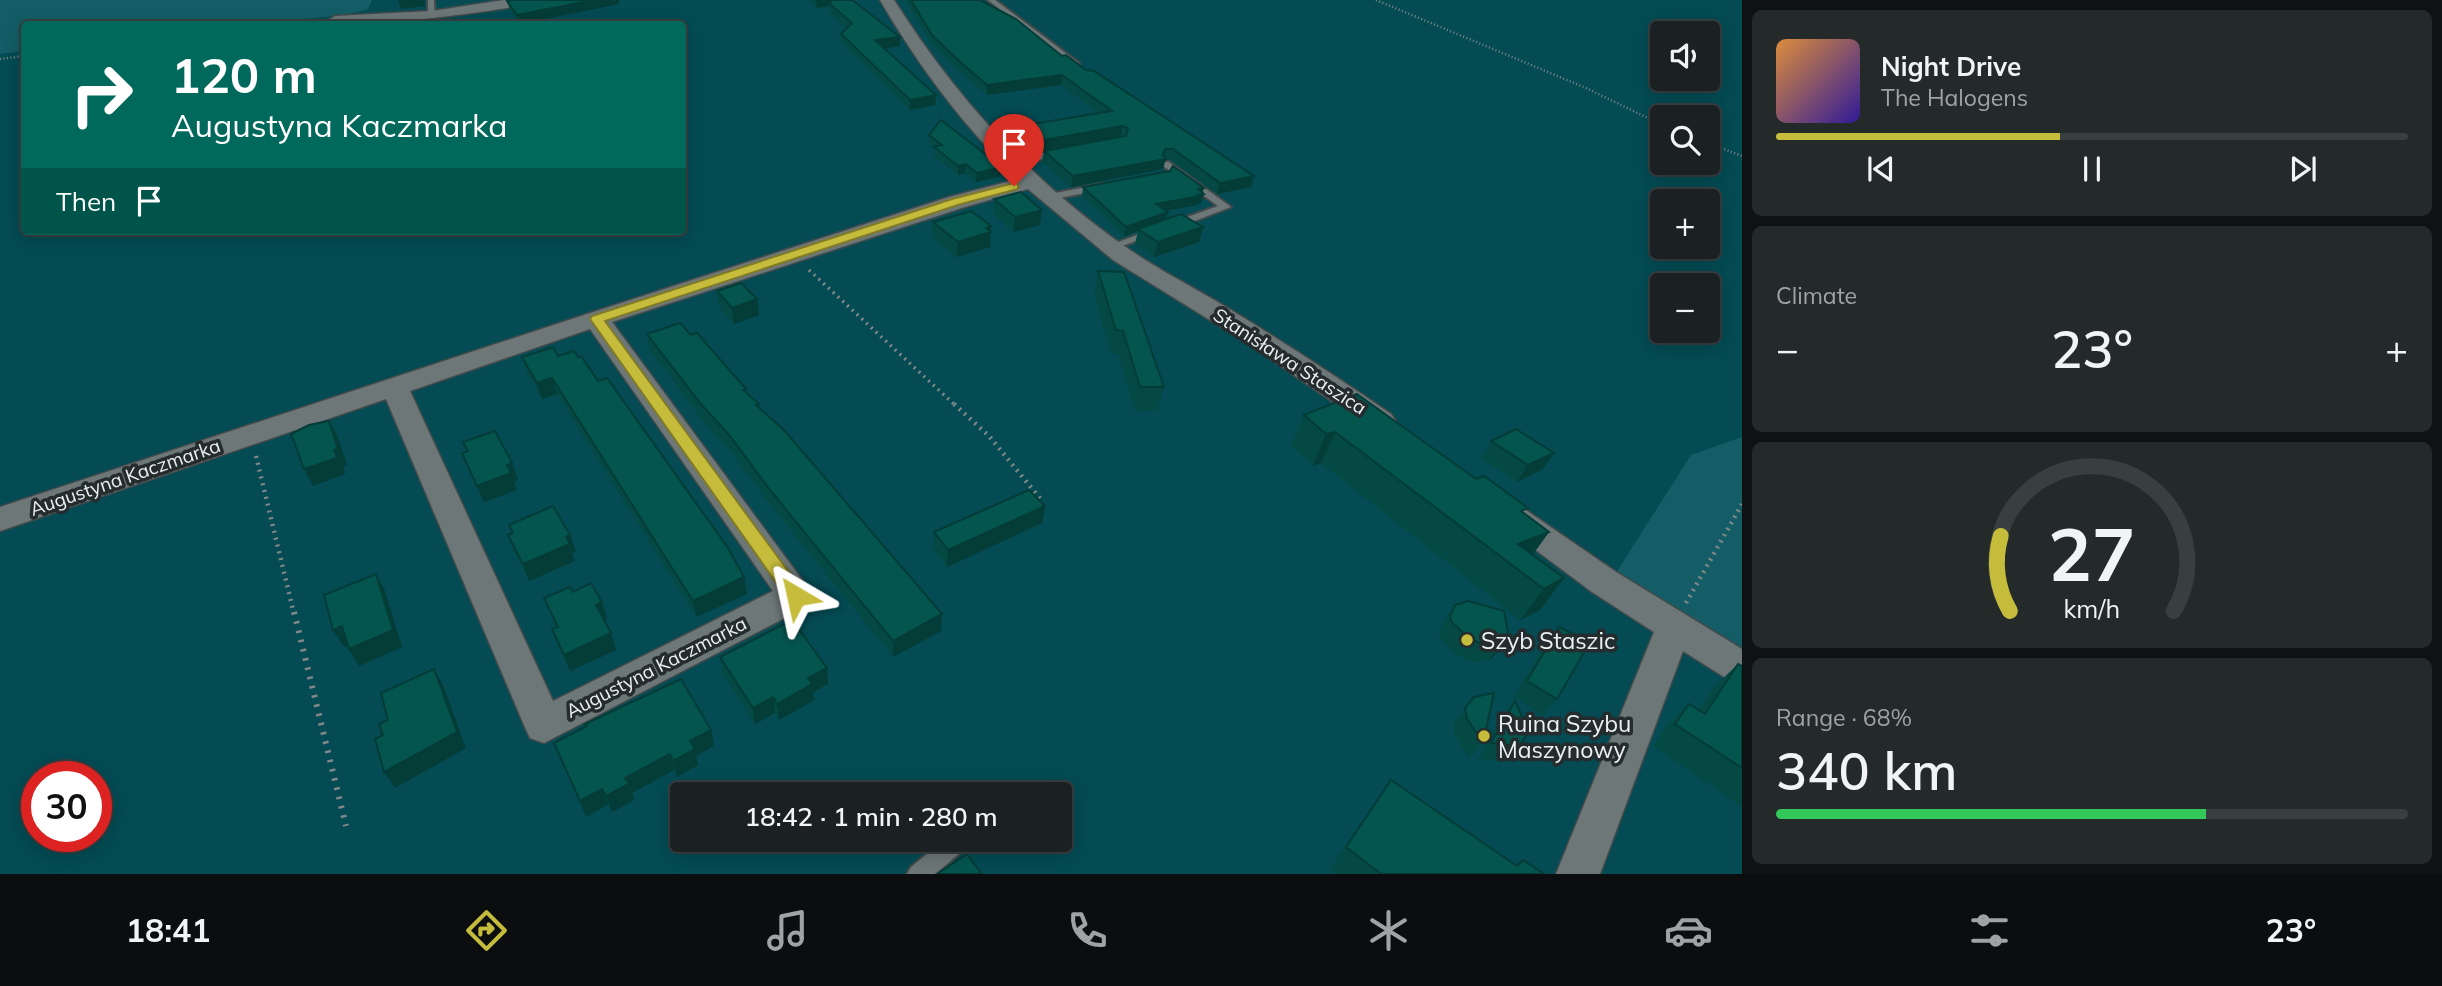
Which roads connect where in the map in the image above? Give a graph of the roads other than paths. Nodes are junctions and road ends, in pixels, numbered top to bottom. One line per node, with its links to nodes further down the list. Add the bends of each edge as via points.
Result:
1 (431, 0): 5 (lane)
2 (532, 0): 5 (street)
3 (887, 0): 9 (street, Stanisława Staszica, via 938,77)
4 (991, 0): 7 (lane)
5 (432, 16): 6 (street)
6 (335, 21)
7 (1079, 68)
8 (1066, 152): 9 (lane)
9 (1012, 162): 12 (street, Stanisława Staszica)
10 (1166, 163): 13 (lane, via 1226,207)
11 (1113, 185): 12 (lane)
12 (1041, 189): 13 (street, Stanisława Staszica); 14 (street, Augustyna Kaczmarka, via 957,201)
13 (1110, 247): 16 (street, Stanisława Staszica, via 1286,355)
14 (596, 319): 15 (street, Augustyna Kaczmarka); 15 (street, Augustyna Kaczmarka, via 796,596 544,725)
15 (394, 386): 18 (street, Augustyna Kaczmarka)
16 (1406, 440)
17 (1494, 503): 19 (street)
18 (0, 519)
19 (1674, 626): 20 (street); 23 (street)
20 (1742, 669)
21 (945, 852): 22 (lane)
22 (918, 874)
23 (1578, 874)

